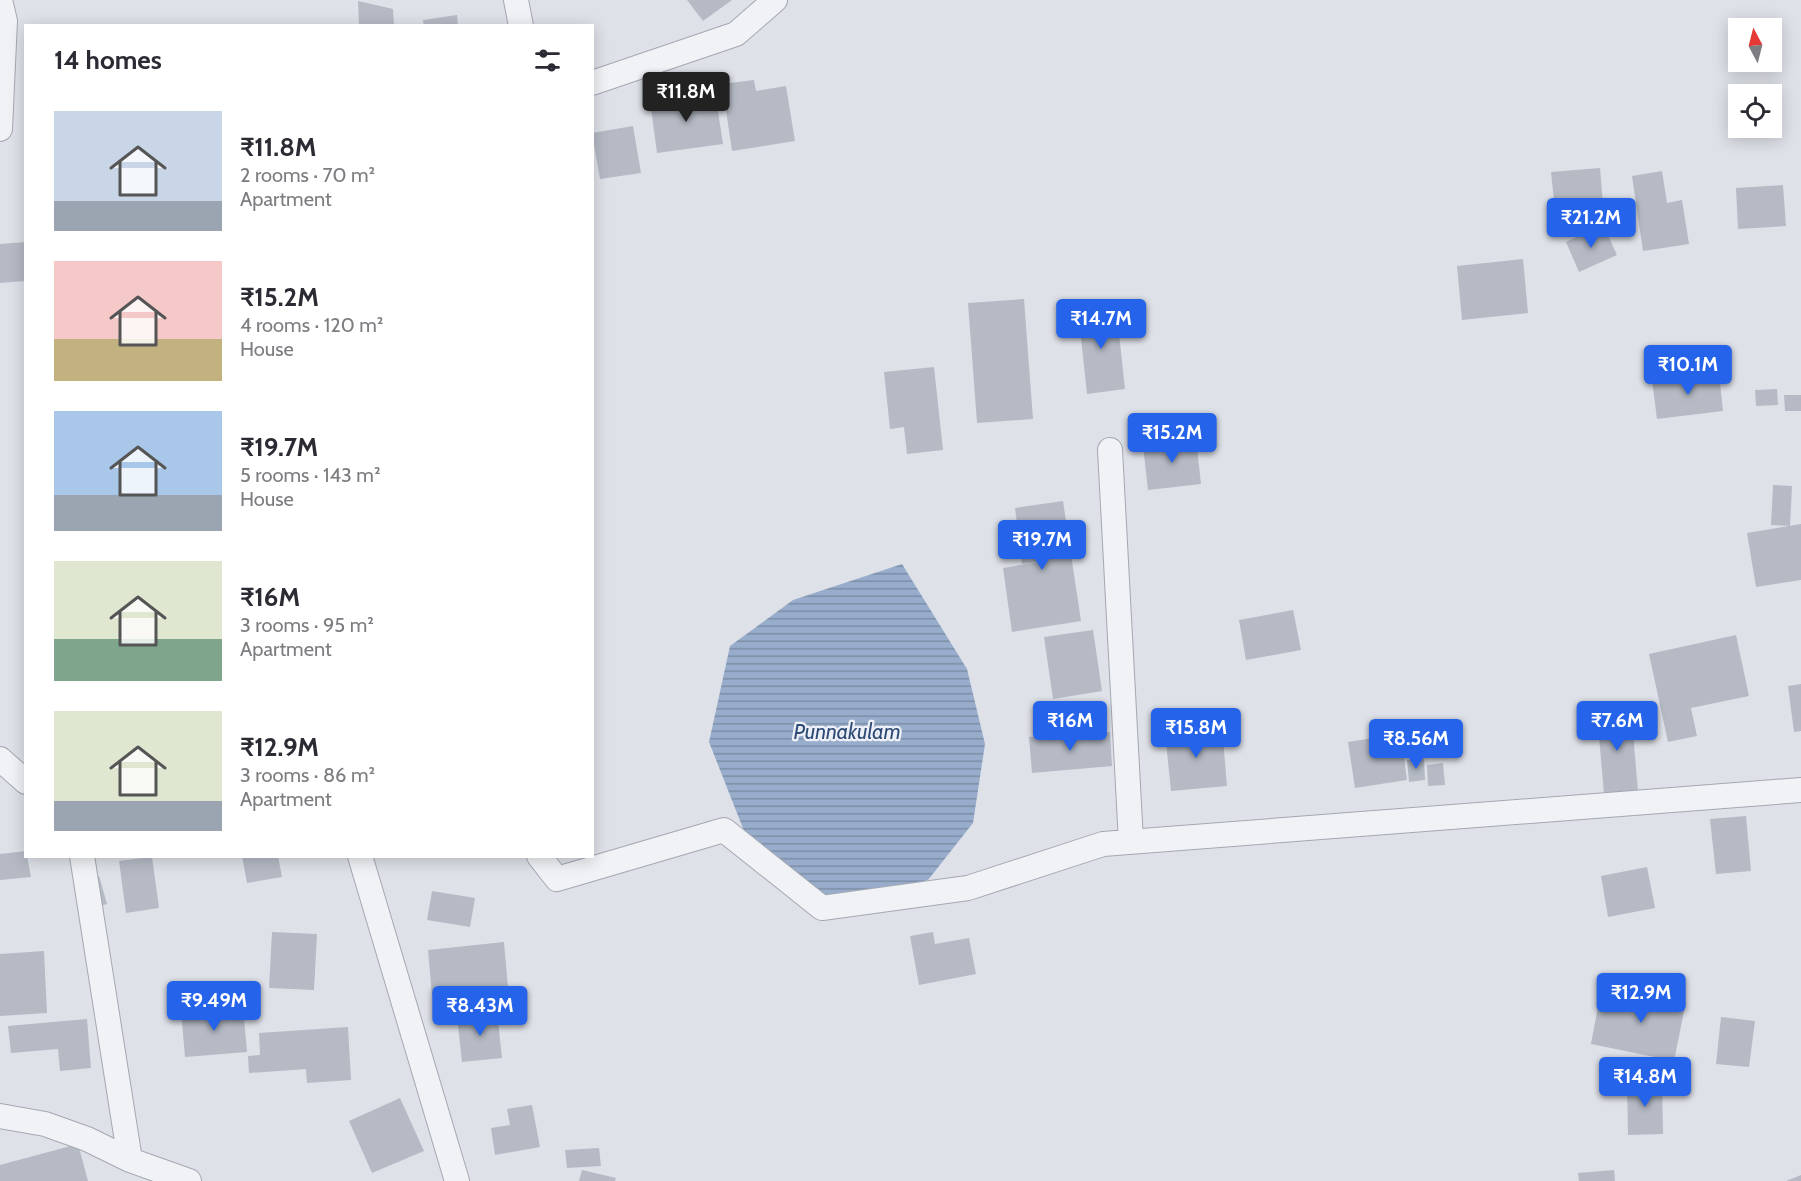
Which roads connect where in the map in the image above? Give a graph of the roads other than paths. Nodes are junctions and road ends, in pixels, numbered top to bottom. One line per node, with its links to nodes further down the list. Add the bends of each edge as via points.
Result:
1 (516, 0): 4 (street)
2 (775, 0): 5 (street, via 736,34)
3 (2, 15): 6 (street)
4 (521, 24)
5 (594, 82)
6 (0, 129)
7 (1110, 450): 11 (street)
8 (0, 759): 9 (street)
9 (24, 780)
10 (1801, 790): 11 (street)
11 (1131, 842): 14 (street, via 1103,844 969,888 822,908 724,830 556,879)
12 (82, 858): 16 (street)
13 (361, 858): 18 (street)
14 (540, 858)
15 (0, 1116): 16 (street, via 45,1124)
16 (130, 1160): 17 (street)
17 (189, 1181)
18 (457, 1181)

